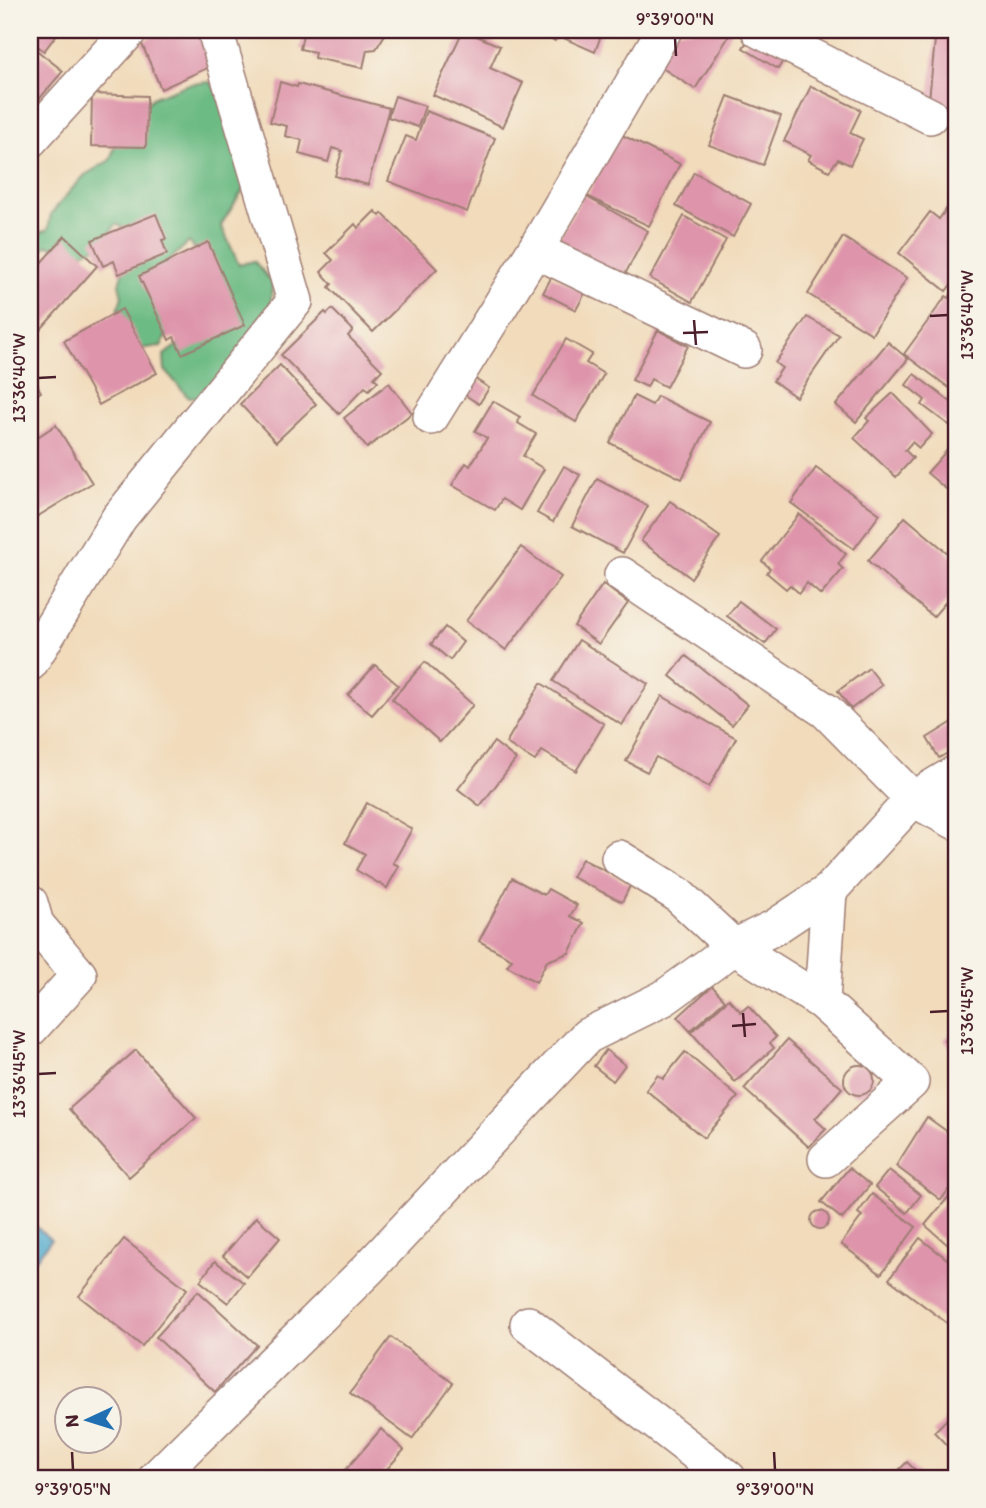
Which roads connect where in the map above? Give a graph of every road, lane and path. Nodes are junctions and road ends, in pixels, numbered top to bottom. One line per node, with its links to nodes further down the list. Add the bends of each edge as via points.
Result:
1 (130, 30): 6 (street)
2 (215, 30): 11 (street, via 295,301 119,518)
3 (664, 30): 7 (street)
4 (759, 30): 5 (street)
5 (930, 116)
6 (30, 140)
7 (535, 250): 8 (street); 9 (street)
8 (744, 350)
9 (430, 417)
10 (622, 575): 13 (street, via 826,711)
11 (30, 663)
12 (956, 773): 13 (street)
13 (913, 799): 14 (street); 16 (street)
14 (956, 822)
15 (619, 858): 18 (street, via 677,894)
16 (829, 891): 18 (street, via 775,927); 19 (street)
17 (30, 903): 20 (street, via 36,924 79,975)
18 (734, 947): 19 (street); 23 (street, via 664,998 587,1036 369,1268)
19 (822, 1002): 21 (street, via 911,1082)
20 (30, 1029)
21 (826, 1159)
22 (528, 1324): 24 (street)
23 (156, 1478)
24 (728, 1478)

